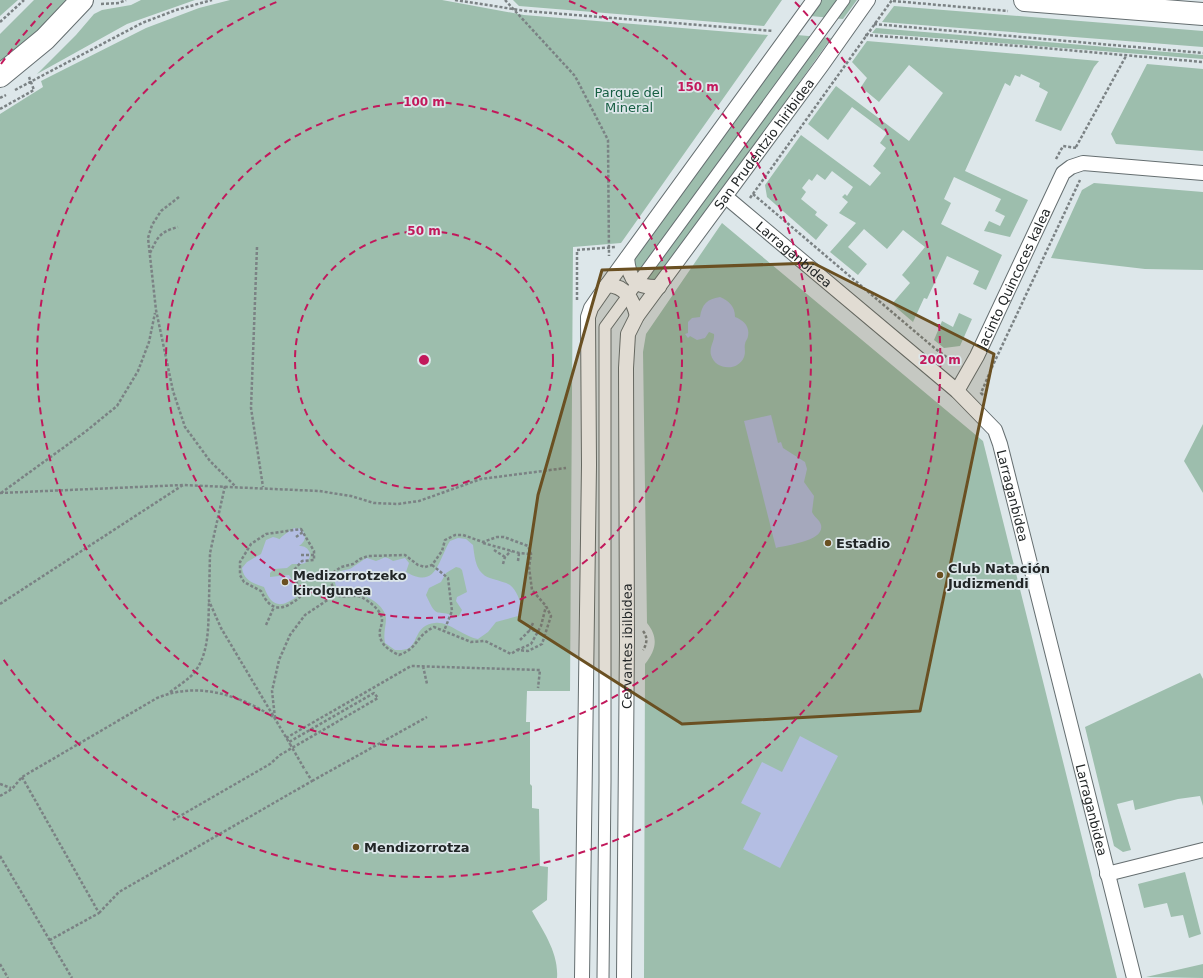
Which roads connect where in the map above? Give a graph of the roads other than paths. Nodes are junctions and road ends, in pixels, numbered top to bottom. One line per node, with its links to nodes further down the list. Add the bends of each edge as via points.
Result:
1 (82, 0): 7 (main road, via 45,39)
2 (814, 0): 10 (street)
3 (844, 0): 11 (street, San Prudentzio hiribidea)
4 (868, 0): 9 (street, San Prudentzio hiribidea)
5 (1026, 0): 6 (main road)
6 (1203, 14)
7 (0, 76)
8 (1203, 173): 17 (street, Jacinto Quincoces kalea, via 1083,163 1071,167 1058,183 977,356)
9 (726, 197): 13 (street, San Prudentzio hiribidea); 17 (street, Larraganbidea)
10 (627, 258): 11 (street, via 630,274); 12 (street)
11 (637, 283): 13 (street); 14 (street, San Prudentzio hiribidea)
12 (608, 284): 14 (street); 20 (street, via 591,308 586,324 589,465)
13 (659, 287): 15 (street, San Prudentzio hiribidea)
14 (628, 294): 15 (street, via 634,302); 16 (street, San Prudentzio hiribidea)
15 (638, 316): 22 (street, Cervantes ibilbidea, via 628,334 626,368)
16 (605, 327): 21 (street, Cervantes ibilbidea)
17 (957, 391): 19 (street, Larraganbidea, via 995,430 1000,444)
18 (1203, 850): 19 (street)
19 (1107, 874): 23 (street, Larraganbidea)
20 (582, 978)
21 (603, 978)
22 (624, 978)
23 (1134, 978)

